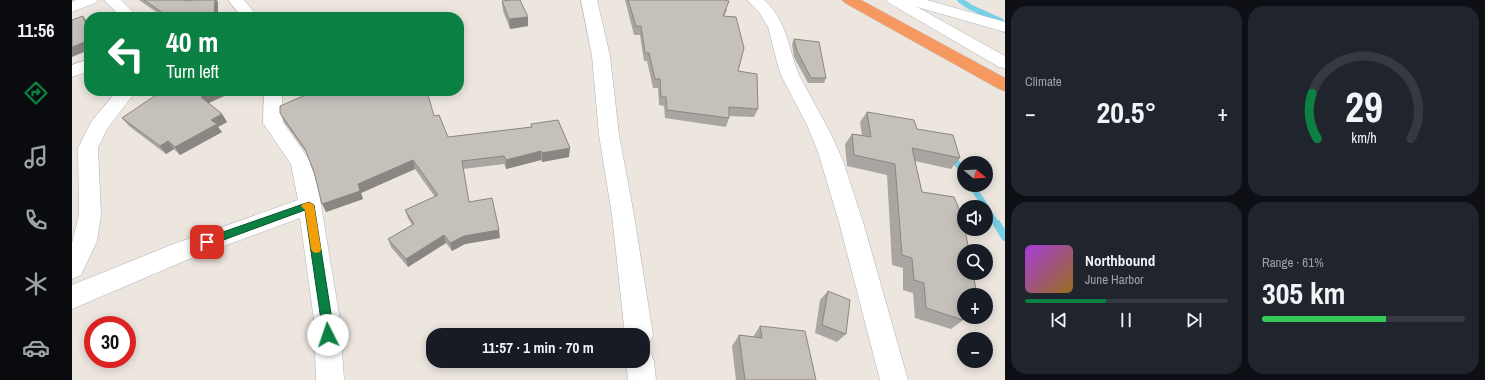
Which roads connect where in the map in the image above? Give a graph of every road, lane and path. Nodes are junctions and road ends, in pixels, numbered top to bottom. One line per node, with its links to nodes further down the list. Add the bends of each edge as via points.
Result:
1 (90, 0): 9 (street)
2 (112, 0): 10 (street)
3 (236, 0): 11 (street)
4 (589, 0): 22 (street, via 600,56 609,135)
5 (755, 0): 26 (street, via 771,14 790,76 825,142 864,268)
6 (850, 0): 16 (highway)
7 (894, 0): 13 (street)
8 (909, 0): 12 (street)
9 (72, 7)
10 (125, 12)
11 (246, 12)
12 (1005, 27)
13 (1005, 63)
14 (84, 66): 15 (street)
15 (72, 72)
16 (1005, 85)
17 (123, 96): 20 (street, via 98,127 88,148 90,215 85,241)
18 (272, 96): 19 (street, via 273,123 301,163)
19 (309, 205): 21 (street, via 180,252); 24 (street, via 327,320)
20 (72, 268)
21 (72, 297)
22 (638, 328)
23 (641, 368): 25 (street)
24 (330, 380)
25 (642, 380)
26 (894, 380)

